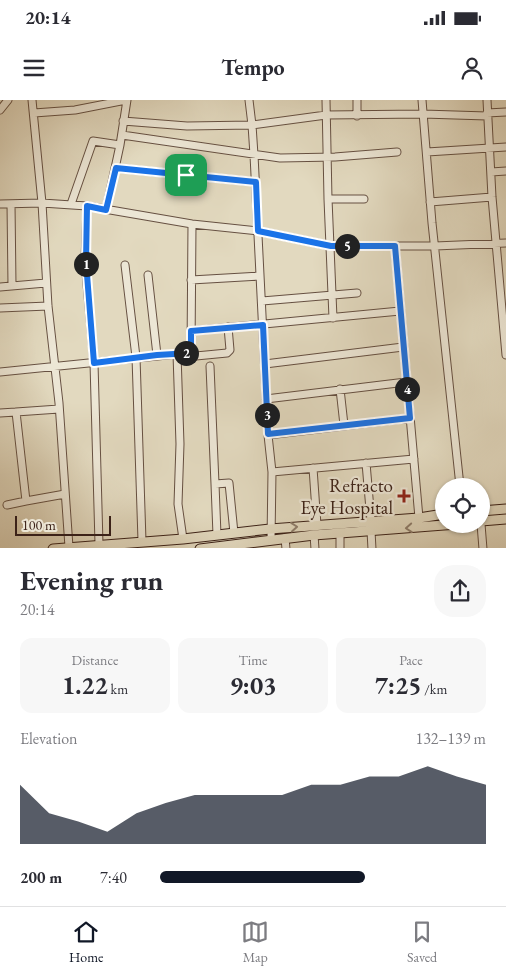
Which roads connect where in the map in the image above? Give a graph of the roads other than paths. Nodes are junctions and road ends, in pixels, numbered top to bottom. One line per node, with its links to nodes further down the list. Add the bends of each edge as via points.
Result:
1 (8, 100): 9 (street)
2 (32, 100): 11 (street)
3 (126, 100): 11 (street, via 75,110); 16 (street)
4 (249, 100): 17 (street)
5 (326, 100): 14 (street)
6 (358, 100): 15 (street)
7 (422, 100): 12 (street)
8 (487, 100): 13 (street)
9 (0, 110)
10 (506, 112): 13 (street)
11 (34, 113): 34 (street)
12 (423, 114): 13 (street); 15 (street); 23 (street)
13 (487, 114): 21 (street)
14 (326, 115): 15 (street); 17 (street); 25 (street)
15 (357, 116)
16 (123, 121): 17 (street, via 187,126); 18 (street)
17 (252, 125): 24 (street)
18 (122, 135): 19 (street); 24 (street)
19 (120, 144): 26 (street); 37 (street, via 92,141)
20 (506, 147): 21 (street)
21 (489, 149): 23 (street); 28 (street)
22 (397, 152): 25 (street)
23 (427, 152): 33 (street)
24 (254, 155): 25 (street); 29 (street)
25 (327, 157): 31 (street)
26 (116, 168): 29 (street); 39 (street)
27 (506, 171): 28 (street)
28 (491, 172): 30 (street)
29 (256, 182): 41 (street)
30 (492, 197): 33 (street); 43 (street)
31 (328, 199): 32 (street); 44 (street)
32 (364, 199)
33 (430, 202): 46 (street)
34 (42, 203): 36 (street); 37 (street); 51 (street)
35 (0, 204): 36 (street)
36 (12, 204): 52 (street)
37 (70, 204): 38 (street)
38 (87, 206): 39 (street); 71 (street, via 86,262)
39 (106, 210): 40 (street)
40 (192, 224): 41 (street); 50 (street)
41 (258, 231): 44 (street); 49 (street)
42 (506, 243): 43 (street)
43 (497, 244): 46 (street); 55 (street)
44 (331, 246): 45 (street); 56 (street)
45 (395, 246): 46 (street); 60 (street)
46 (435, 246): 89 (street)
47 (125, 265): 70 (street)
48 (148, 275): 68 (street)
49 (260, 276): 50 (street); 57 (street)
50 (191, 280): 64 (street)
51 (46, 283): 52 (street); 58 (street)
52 (12, 285): 53 (street)
53 (0, 286)
54 (357, 293): 56 (street)
55 (503, 295): 69 (street)
56 (333, 296): 57 (street); 61 (street)
57 (262, 301): 62 (street)
58 (48, 306): 59 (street); 74 (street)
59 (0, 308)
60 (400, 311): 61 (street); 65 (street)
61 (333, 318): 62 (street)
62 (263, 325): 63 (street); 72 (street)
63 (228, 328): 64 (street); 66 (street, via 230,350 227,353 196,356)
64 (191, 331): 66 (street)
65 (403, 347): 72 (street); 76 (street)
66 (191, 353): 67 (street)
67 (177, 354): 68 (street); 111 (street, via 178,504)
68 (157, 355): 70 (street)
69 (506, 355)
70 (136, 357): 71 (street); 113 (street)
71 (94, 363): 74 (street); 114 (street)
72 (265, 364): 78 (street)
73 (210, 366): 90 (street)
74 (54, 367): 75 (street); 79 (street)
75 (0, 372)
76 (406, 382): 77 (street); 82 (street)
77 (340, 389): 78 (street); 83 (street)
78 (266, 399): 84 (street)
79 (59, 409): 80 (street); 91 (street)
80 (16, 412): 81 (street); 92 (street)
81 (0, 413)
82 (410, 418): 83 (street); 85 (street)
83 (344, 425): 84 (street)
84 (268, 434): 88 (street)
85 (414, 459): 86 (street); 97 (street)
86 (366, 463): 87 (street); 99 (street)
87 (313, 468): 88 (street); 101 (street)
88 (272, 472): 103 (street)
89 (459, 478)
90 (216, 484): 105 (street, via 230,483); 108 (street)
91 (65, 494): 92 (street); 118 (street)
92 (26, 501): 93 (street)
93 (7, 505)
94 (506, 509): 95 (main road)
95 (490, 510)
96 (435, 515): 97 (main road)
97 (419, 518): 99 (main road)
98 (506, 519): 100 (main road)
99 (371, 521): 101 (main road)
100 (490, 522)
101 (317, 525): 103 (main road, one-way to 101)
102 (435, 526): 104 (main road, one-way to 104)
103 (270, 529): 105 (main road); 112 (street)
104 (371, 531): 107 (main road); 124 (street)
105 (234, 533): 108 (main road)
106 (482, 533): 125 (street)
107 (340, 534): 109 (main road); 123 (street)
108 (217, 535): 111 (main road)
109 (314, 535): 110 (main road); 122 (street)
110 (284, 538): 112 (main road); 121 (street)
111 (184, 539): 113 (main road)
112 (271, 540): 115 (main road)
113 (142, 541): 114 (main road)
114 (99, 544): 118 (main road)
115 (261, 545): 116 (main road)
116 (238, 546): 120 (main road)
117 (53, 548): 118 (main road)
118 (72, 548)
119 (200, 548): 120 (main road)
120 (208, 548)
121 (286, 548)
122 (315, 548)
123 (340, 548)
124 (372, 548)
125 (483, 548)

